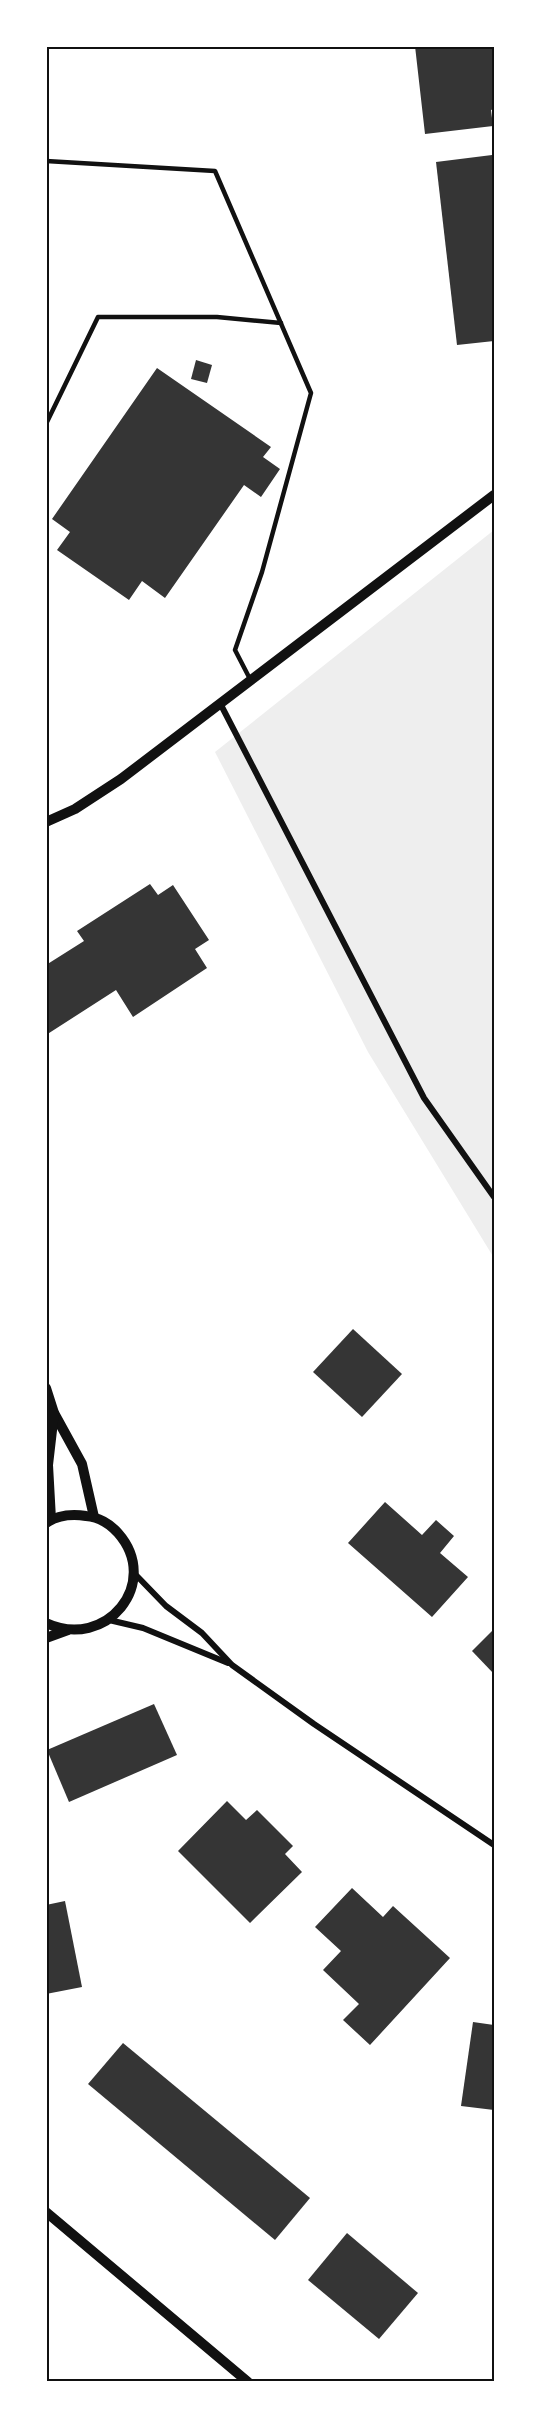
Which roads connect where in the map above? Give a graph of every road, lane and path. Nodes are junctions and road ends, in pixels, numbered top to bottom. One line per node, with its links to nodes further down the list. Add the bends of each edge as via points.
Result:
1 (46, 161): 2 (lane, via 215,171)
2 (281, 323): 3 (lane, via 217,317 98,317); 5 (lane, via 311,393 262,573 235,650)
3 (46, 424)
4 (495, 495): 5 (street)
5 (252, 681): 6 (street)
6 (221, 705): 7 (street, via 121,780); 8 (street, via 424,1098)
7 (46, 822)
8 (495, 1197)
9 (46, 1388): 10 (street)
10 (54, 1413): 11 (street, via 82,1464); 12 (street, via 48,1465)
11 (94, 1517): 12 (street, via 72,1514); 13 (street, via 113,1527 127,1543)
12 (49, 1521)
13 (133, 1573): 14 (street, via 133,1585 124,1605); 18 (street, via 166,1606 202,1633)
14 (110, 1620): 16 (street, via 90,1629); 18 (street, via 143,1628)
15 (46, 1623): 16 (street)
16 (68, 1630): 17 (street)
17 (46, 1638)
18 (232, 1665): 19 (street, via 314,1725)
19 (495, 1845)
20 (46, 2212): 21 (street)
21 (248, 2382)

